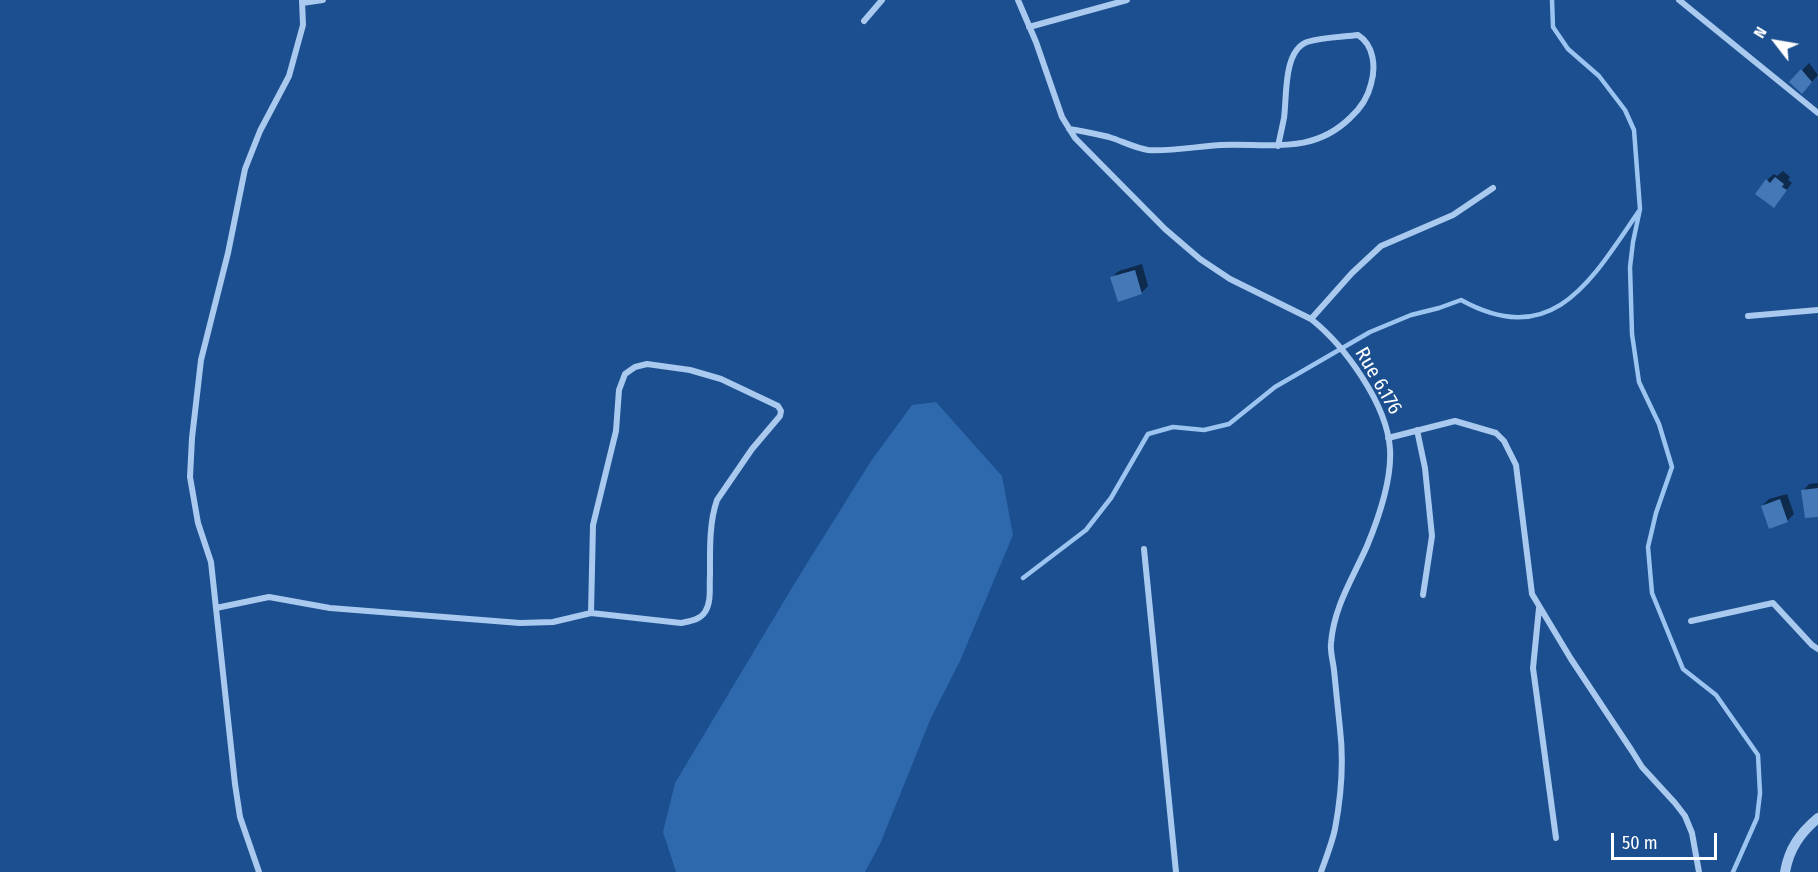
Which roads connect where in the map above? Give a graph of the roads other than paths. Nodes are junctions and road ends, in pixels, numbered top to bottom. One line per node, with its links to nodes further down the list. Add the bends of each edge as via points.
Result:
1 (322, 0): 6 (street)
2 (882, 0): 7 (street)
3 (1018, 0): 8 (street, Rue 6.176)
4 (1127, 0): 8 (street)
5 (1680, 0): 9 (street)
6 (302, 1): 20 (street, via 303,25 289,76 245,170 201,360 190,477 198,523 211,562)
7 (864, 21)
8 (1029, 27): 10 (street, Rue 6.176)
9 (1818, 113)
10 (1069, 129): 11 (street, via 1149,150); 15 (street, Rue 6.176, via 1165,229 1200,259 1230,279)
11 (1278, 146): 11 (street, via 1293,55 1306,42 1358,35 1365,40 1371,50 1374,75 1358,111 1322,138)
12 (1492, 188): 15 (street, via 1454,215 1381,246)
13 (1818, 310): 14 (street)
14 (1748, 316)
15 (1311, 319): 17 (street, Rue 6.176, via 1353,364 1372,395)
16 (1417, 430): 17 (street); 19 (street, via 1431,536); 21 (street, via 1455,421 1496,433 1504,441 1516,465 1532,594)
17 (1388, 438): 29 (street, Rue 6.176, via 1388,474 1379,514 1334,621 1331,646 1342,777 1335,830)
18 (1144, 549): 28 (street)
19 (1423, 596)
20 (216, 608): 22 (street, via 269,597 330,608 520,623 553,622); 27 (street, via 235,784 242,825)
21 (1539, 608): 26 (street, via 1533,668); 30 (street, via 1642,767 1685,816)
22 (591, 613): 22 (street, via 681,623 705,614 717,500 752,448 780,416 778,406 721,379 677,368 647,364 626,374 619,390 616,431 593,525)
23 (1691, 621): 24 (street, via 1773,603)
24 (1818, 649)
25 (1818, 818): 31 (street, via 1797,840)
26 (1556, 837)
27 (259, 872)
28 (1176, 872)
29 (1321, 872)
30 (1699, 872)
31 (1785, 872)

